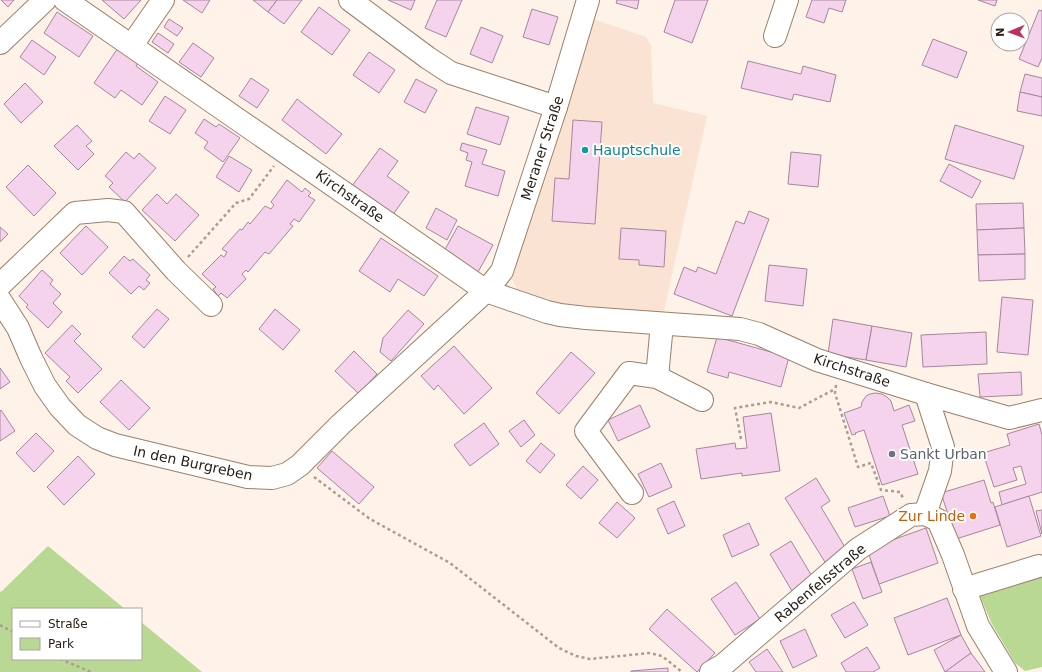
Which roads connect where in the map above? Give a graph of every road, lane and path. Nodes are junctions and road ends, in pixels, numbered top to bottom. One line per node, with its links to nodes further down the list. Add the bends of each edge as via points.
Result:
1 (44, 0): 8 (street)
2 (65, 0): 9 (street, Kirchstraße)
3 (163, 0): 9 (street)
4 (350, 0): 10 (street, via 451,73)
5 (588, 0): 10 (street, Meraner Straße)
6 (788, 0): 7 (street)
7 (775, 36)
8 (0, 43)
9 (132, 45): 11 (street, Kirchstraße)
10 (556, 107): 14 (street, Meraner Straße, via 502,271)
11 (285, 151): 12 (path, via 249,199 236,203); 14 (street, Kirchstraße)
12 (176, 271): 13 (street, via 124,212 108,210 75,213); 16 (street)
13 (0, 285)
14 (486, 291): 17 (street, Kirchstraße, via 560,315); 25 (street, In den Burgreben)
15 (0, 300): 25 (street, In den Burgreben, via 18,328 45,386 77,425 97,438 115,446 248,476 272,478 287,474)
16 (211, 305)
17 (662, 324): 18 (street, Kirchstraße, via 740,329 759,334); 19 (street)
18 (839, 367): 20 (path); 21 (street, Kirchstraße)
19 (657, 377): 22 (street); 26 (street, via 629,373 586,431)
20 (836, 389): 24 (path, via 799,408 771,402 735,408); 27 (path, via 835,393 858,467 871,463 881,490 900,492)
21 (926, 394): 23 (street, Kirchstraße, via 1009,418); 27 (street, via 943,447 940,471)
22 (702, 400)
23 (1042, 410)
24 (741, 439)
25 (300, 465): 34 (path, via 370,519 450,563 559,648 590,659 650,653 662,656)
26 (632, 493)
27 (918, 515): 29 (street, via 938,520); 35 (street, Rabenfelsstraße, via 858,548 723,665)
28 (1040, 566): 29 (street)
29 (964, 589): 36 (street, via 978,626)
30 (0, 625): 31 (path)
31 (12, 631)
32 (62, 660): 33 (path)
33 (91, 672)
34 (682, 672)
35 (711, 672)
36 (1006, 672)

